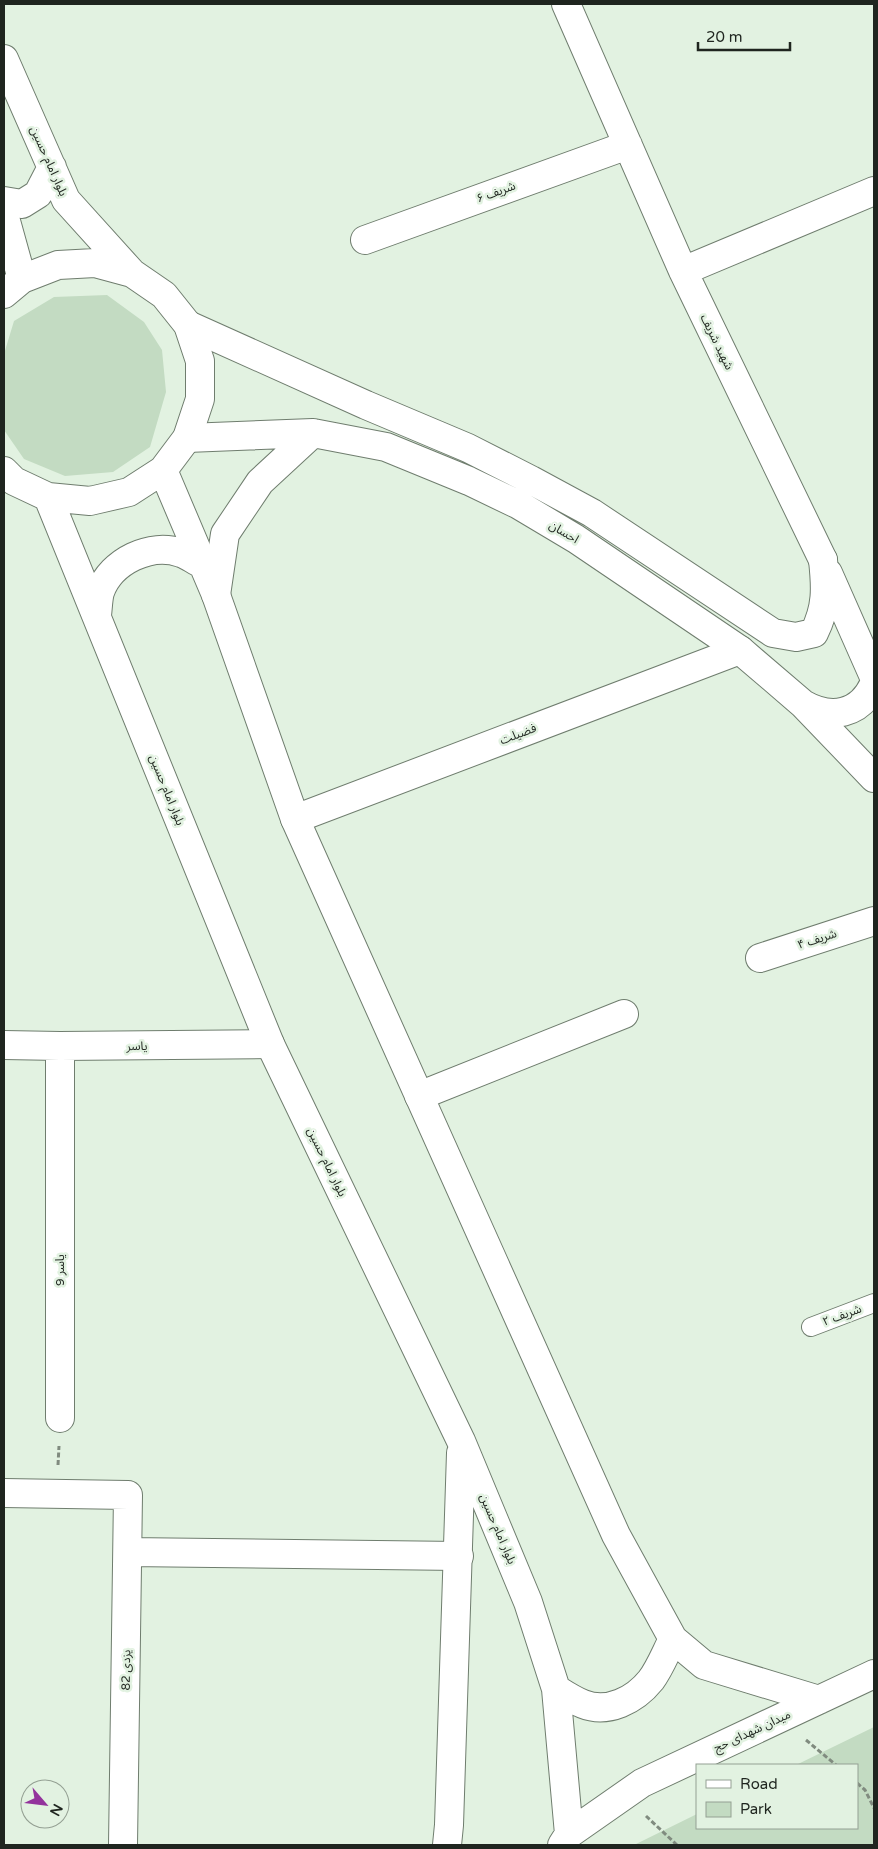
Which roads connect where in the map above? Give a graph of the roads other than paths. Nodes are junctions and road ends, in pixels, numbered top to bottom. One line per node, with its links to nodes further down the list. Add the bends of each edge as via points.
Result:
1 (566, 4): 3 (street, شهید شریف)
2 (4, 60): 4 (street, بلوار امام حسین)
3 (628, 145): 8 (street, شریف ۶); 9 (street, شهید شریف)
4 (52, 167): 6 (street, via 38,194 22,204); 10 (street, بلوار امام حسین, via 66,200)
5 (874, 190): 9 (street)
6 (4, 201)
7 (4, 214): 11 (street)
8 (365, 240)
9 (683, 271): 18 (street, شهید شریف)
10 (132, 273): 11 (street, via 95,263 58,265); 12 (street, via 164,294)
11 (13, 286)
12 (188, 325): 14 (street, via 200,361 200,400); 22 (street, via 468,448 531,480 592,513 773,632 796,637)
13 (313, 433): 14 (street, احسان); 20 (street, via 260,482 225,534); 23 (street, احسان, via 386,447 519,505 576,539)
14 (187, 438): 15 (street)
15 (163, 470): 17 (street, via 129,492 90,501); 19 (street)
16 (4, 471): 17 (street, via 14,481)
17 (48, 497): 21 (street, بلوار امام حسین)
18 (823, 560): 22 (street, via 824,606); 24 (street, شهید شریف)
19 (202, 564): 20 (street); 21 (street, via 181,552 156,550 133,556 114,570 100,591)
20 (216, 594): 28 (street)
21 (97, 615): 32 (street, بلوار امام حسین)
22 (814, 633): 24 (street, via 840,637)
23 (740, 650): 26 (street, احسان); 28 (street, فضیلت)
24 (869, 665)
25 (874, 684): 26 (street, via 864,700 845,712 823,713)
26 (803, 704): 27 (street, احسان)
27 (874, 778)
28 (295, 819): 35 (street)
29 (874, 921): 30 (street, شریف ۴)
30 (760, 958)
31 (624, 1014): 35 (street)
32 (270, 1044): 34 (street, یاسر); 39 (street, بلوار امام حسین)
33 (4, 1045): 34 (street, یاسر)
34 (60, 1046): 38 (street, یاسر 9)
35 (420, 1096): 43 (street, via 616,1535)
36 (874, 1303): 37 (lane, شریف ۲)
37 (811, 1327)
38 (60, 1418)
39 (461, 1441): 42 (street); 45 (street, بلوار امام حسین, via 528,1602)
40 (4, 1493): 41 (street, یزدی 82, via 128,1495)
41 (128, 1552): 42 (street); 48 (street, یزدی 82)
42 (459, 1556): 49 (street)
43 (673, 1639): 45 (street, via 651,1680 635,1696 619,1705 603,1708 584,1704); 46 (street, via 704,1665)
44 (874, 1674): 46 (street, میدان شهدای حج)
45 (556, 1689): 47 (street, بلوار امام حسین)
46 (819, 1700): 47 (street, میدان شهدای حج, via 642,1783)
47 (565, 1840)
48 (123, 1845)
49 (447, 1845)

